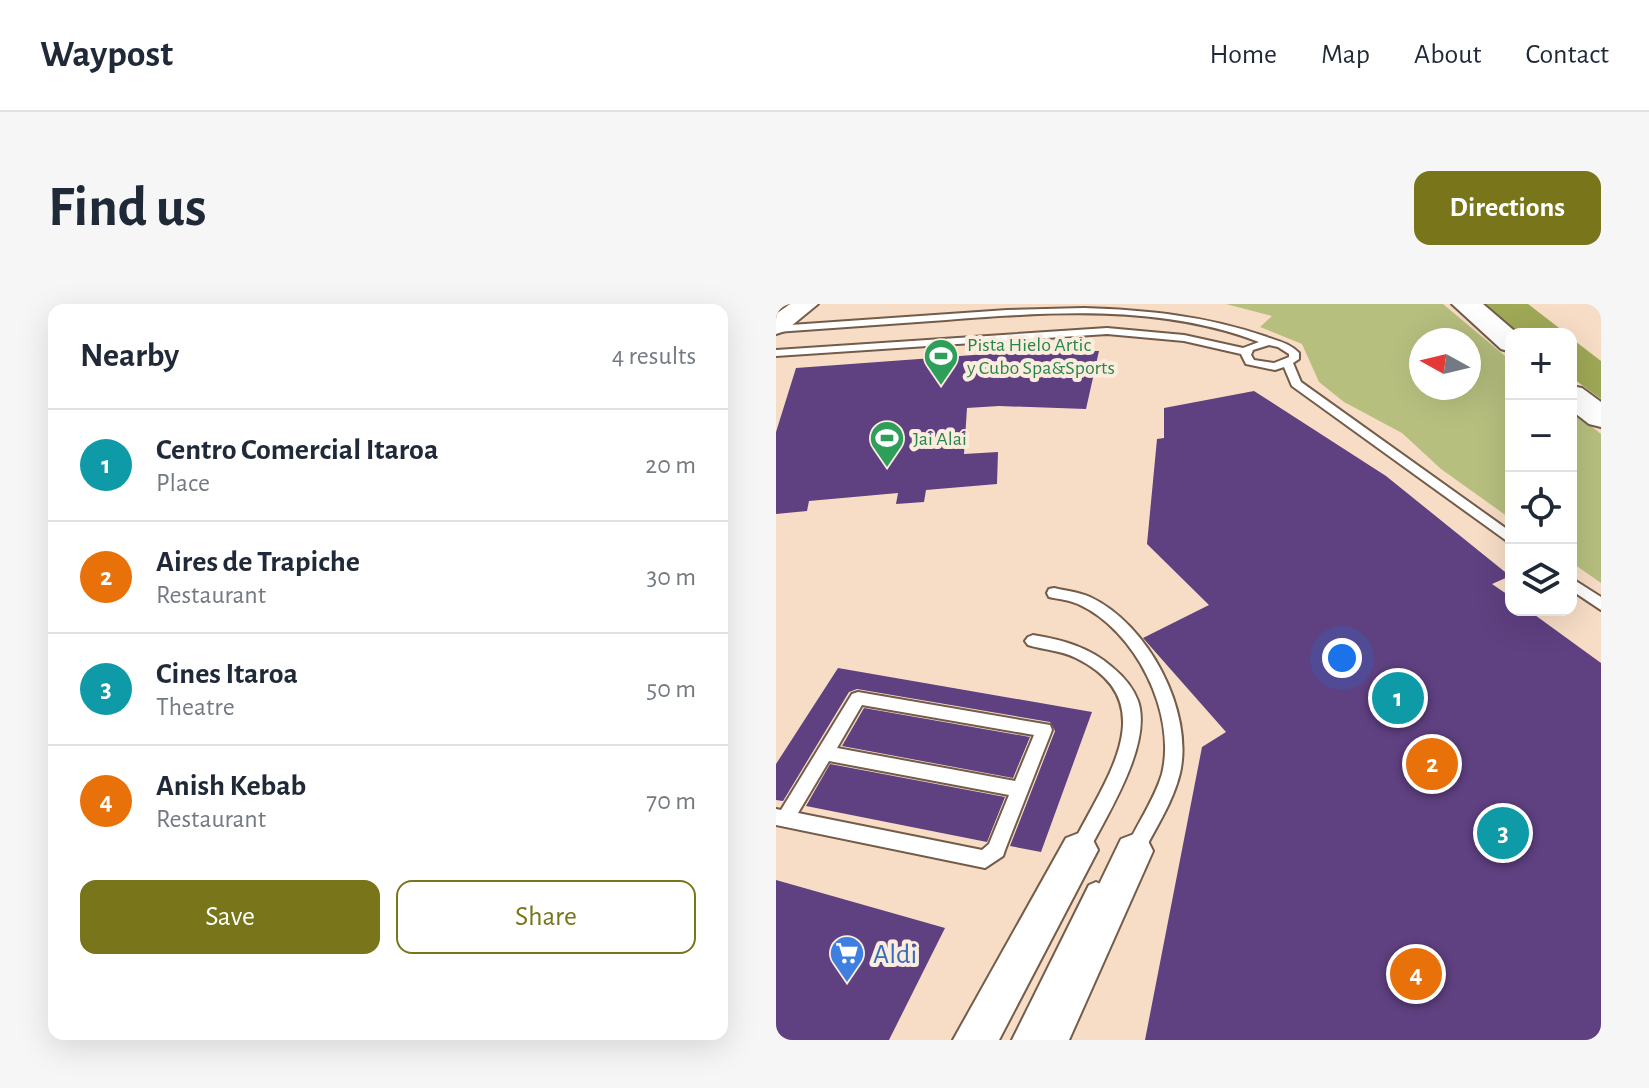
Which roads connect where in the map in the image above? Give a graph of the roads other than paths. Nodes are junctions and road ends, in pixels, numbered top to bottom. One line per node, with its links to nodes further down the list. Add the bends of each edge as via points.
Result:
1 (806, 304): 5 (street)
2 (1153, 304): 4 (lane)
3 (1466, 304): 6 (main road)
4 (1169, 310): 5 (lane, via 1061,309); 7 (lane, via 1225,320)
5 (776, 327)
6 (1505, 338)
7 (1269, 342): 8 (lane); 10 (lane, via 1294,353)
8 (1247, 352): 9 (lane, via 1184,338 1107,331); 10 (lane, via 1250,362 1262,366)
9 (776, 353)
10 (1288, 364): 13 (lane, via 1296,384)
11 (1577, 399): 12 (main road)
12 (1601, 417)
13 (1505, 535)
14 (1577, 587): 16 (lane)
15 (1054, 593): 21 (lane, via 1089,603 1113,623 1143,655 1167,696 1175,728 1171,772)
16 (1601, 605)
17 (1033, 641): 22 (lane, via 1062,645 1095,659 1119,683 1131,705 1122,764)
18 (824, 753): 19 (lane); 19 (lane, via 858,698 1044,730); 20 (lane)
19 (1020, 790): 20 (lane, via 996,850 985,859)
20 (780, 818)
21 (1134, 851): 26 (street)
22 (1084, 875): 23 (street); 24 (lane); 25 (lane)
23 (975, 1040)
24 (999, 1040)
25 (1023, 1040)
26 (1046, 1040)

